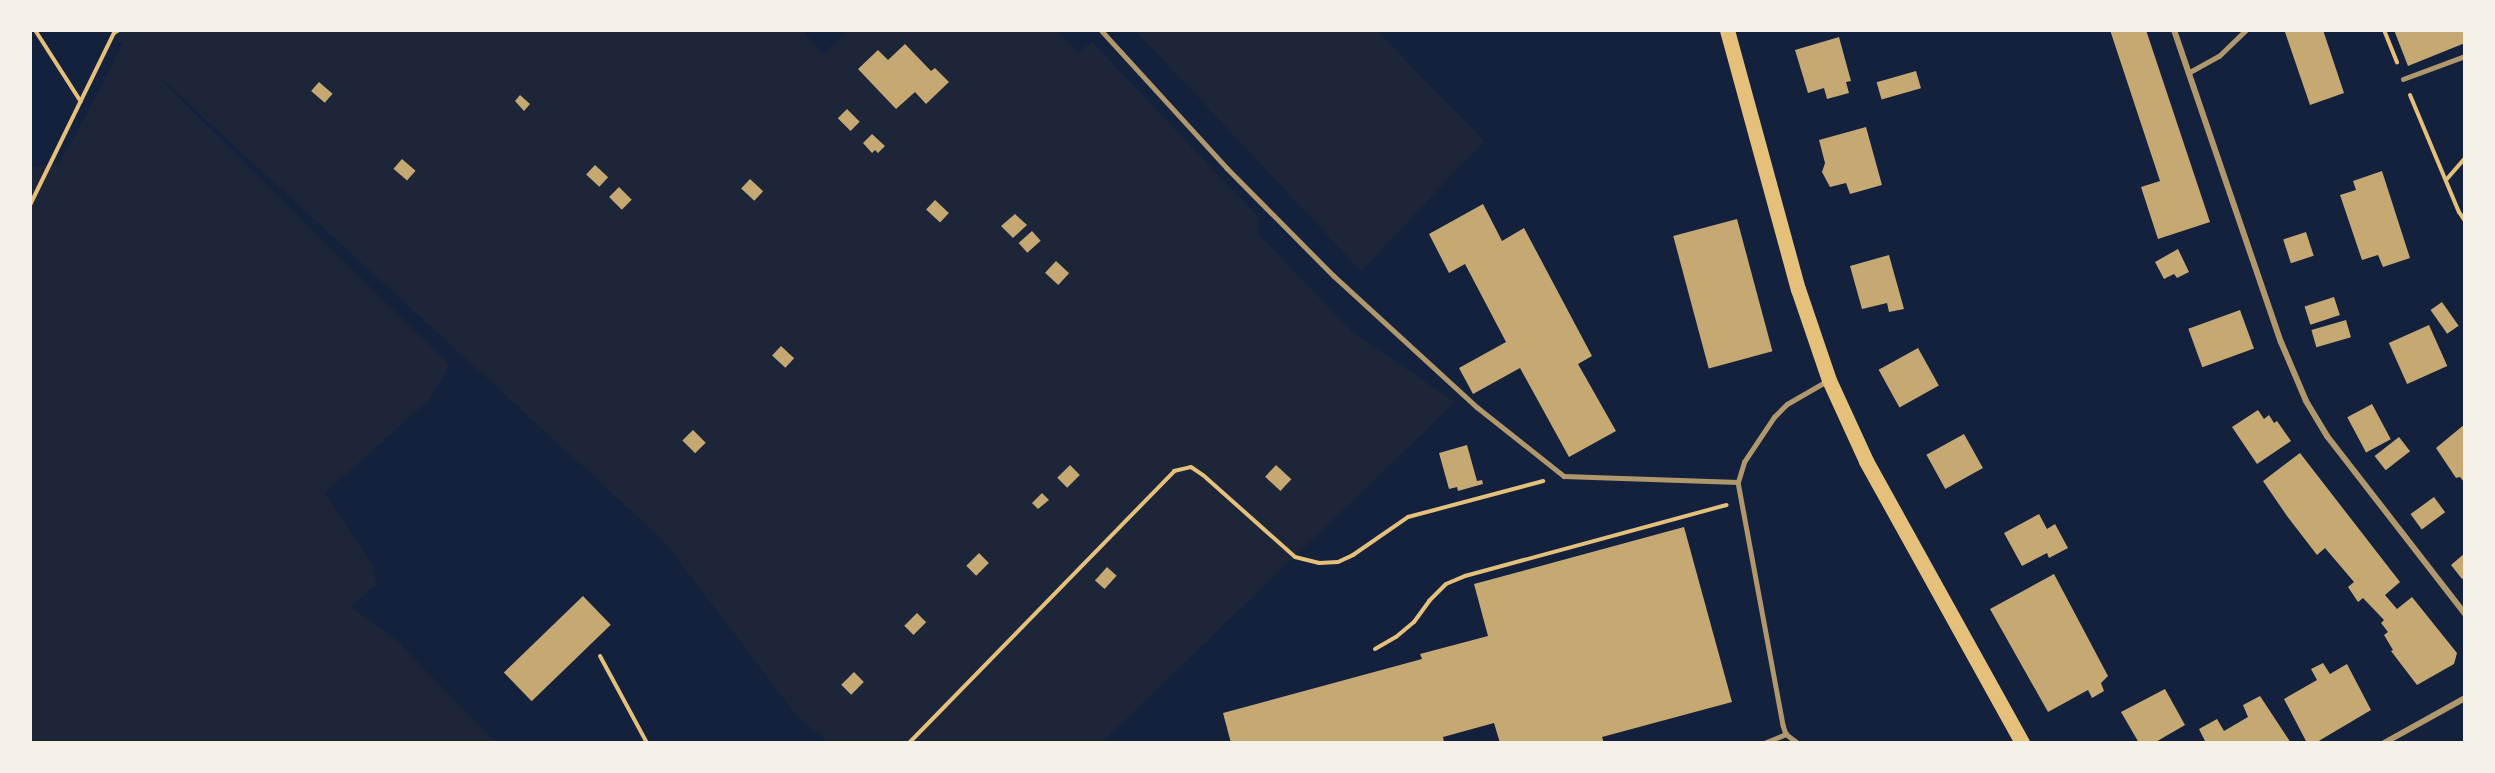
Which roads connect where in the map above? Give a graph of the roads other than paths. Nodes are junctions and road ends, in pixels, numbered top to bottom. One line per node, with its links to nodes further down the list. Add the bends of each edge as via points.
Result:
1 (1101, 30): 9 (lane, via 1227,168 1334,276 1478,406 1564,476)
2 (1727, 30): 8 (main road, via 1798,289)
3 (2174, 30): 6 (street)
4 (2246, 30): 6 (lane, via 2219,56)
5 (2465, 56): 7 (lane)
6 (2188, 73): 10 (street, via 2281,342 2306,401 2327,436)
7 (2403, 79)
8 (1829, 380): 9 (lane, via 1787,404 1774,417 1744,462); 15 (main road, via 1866,461)
9 (1738, 482): 12 (lane)
10 (2465, 614)
11 (2465, 698): 16 (street)
12 (1786, 734): 13 (lane); 14 (lane)
13 (1764, 743)
14 (1798, 743)
15 (2022, 743)
16 (2384, 743)

